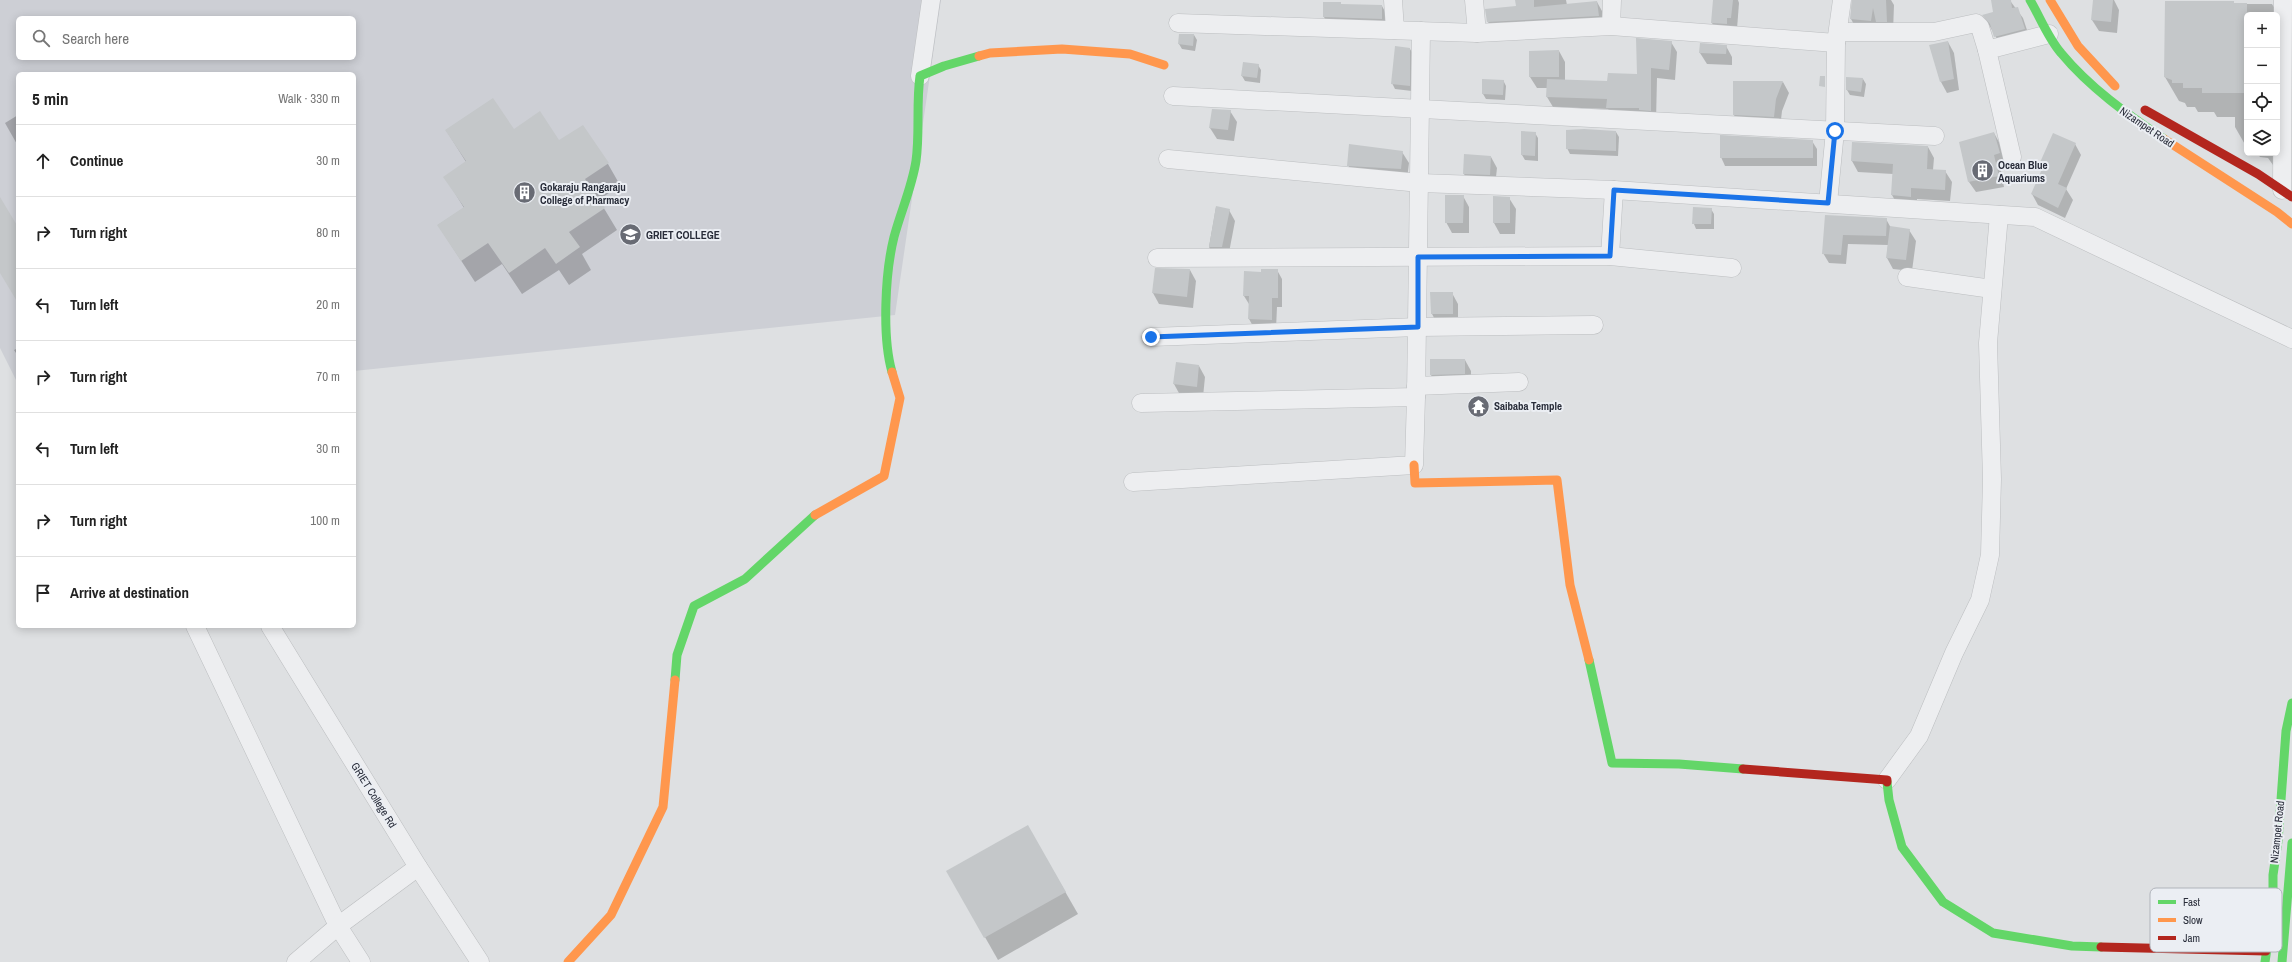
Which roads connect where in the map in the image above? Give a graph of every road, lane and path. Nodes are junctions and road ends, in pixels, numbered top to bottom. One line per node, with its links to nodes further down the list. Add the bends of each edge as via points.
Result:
1 (931, 0): 18 (street)
2 (1393, 0): 11 (street)
3 (1474, 0): 13 (street)
4 (1612, 0): 10 (street)
5 (1842, 0): 15 (street)
6 (2030, 0): 14 (street, Nizampet Road)
7 (2050, 0): 19 (street, Nizampet Road, via 2077,47 2100,73)
8 (2283, 0): 20 (street)
9 (1178, 23): 11 (street)
10 (1611, 26): 13 (street); 15 (street)
11 (1395, 30): 12 (street)
12 (1421, 31): 13 (street); 23 (street)
13 (1476, 33)
14 (2049, 34): 16 (street); 33 (street, Nizampet Road, via 2060,52 2088,82 2126,114)
15 (1837, 38): 16 (street, via 1934,32 1976,23 1980,27); 24 (street)
16 (1986, 50): 26 (street)
17 (1164, 65): 18 (street, via 1130,54 1062,49 990,53 944,66)
18 (920, 76): 67 (street, via 916,160 894,238 884,307 889,361 900,398 884,476 818,512 745,579 694,606 677,655 663,807 610,915)
19 (2122, 92)
20 (2287, 92): 30 (street)
21 (1173, 96): 23 (street)
22 (2139, 107): 30 (street, Nizampet Road, via 2258,174)
23 (1420, 109): 24 (street); 28 (street)
24 (1835, 131): 25 (street); 31 (street)
25 (1935, 136)
26 (2012, 157)
27 (1168, 159): 28 (street)
28 (1420, 183): 29 (street); 35 (street)
29 (1614, 190): 31 (street); 34 (street)
30 (2287, 194)
31 (1828, 203): 32 (street)
32 (1999, 215): 39 (street); 43 (street, via 2035,217)
33 (2292, 224)
34 (1610, 256): 35 (street); 37 (street)
35 (1418, 257): 36 (street); 41 (street)
36 (1157, 258)
37 (1732, 268)
38 (1907, 277): 39 (street)
39 (1992, 289): 52 (street, via 1988,343 1992,478 1988,563 1980,600 1954,653 1919,736)
40 (1594, 325): 41 (street)
41 (1418, 327): 42 (street); 45 (street)
42 (1151, 337)
43 (2292, 339)
44 (1519, 382): 45 (street)
45 (1416, 391): 46 (street); 47 (street)
46 (1141, 403)
47 (1414, 465): 48 (street); 52 (street, via 1415,483 1557,480 1570,585 1597,690 1612,763 1679,764)
48 (1133, 482)
49 (196, 628): 60 (street)
50 (271, 628): 54 (street, GRIET College Rd)
51 (2292, 703): 55 (street, Nizampet Road, via 2286,731)
52 (1887, 780): 61 (street, via 1902,847 1943,902 1993,933 2072,946)
53 (2292, 849): 55 (street); 57 (street, Nizampet Road)
54 (418, 866): 60 (street); 66 (street, GRIET College Rd)
55 (2273, 875): 56 (street, Nizampet Road)
56 (2275, 888)
57 (2290, 890): 58 (street, Nizampet Road); 59 (street)
58 (2282, 916)
59 (2282, 916)
60 (338, 926): 64 (street); 65 (street)
61 (2150, 948)
62 (2266, 952): 68 (street, Nizampet Road)
63 (2282, 952): 69 (street, Nizampet Road)
64 (296, 962)
65 (361, 962)
66 (480, 962)
67 (568, 962)
68 (2265, 962)
69 (2282, 962)

